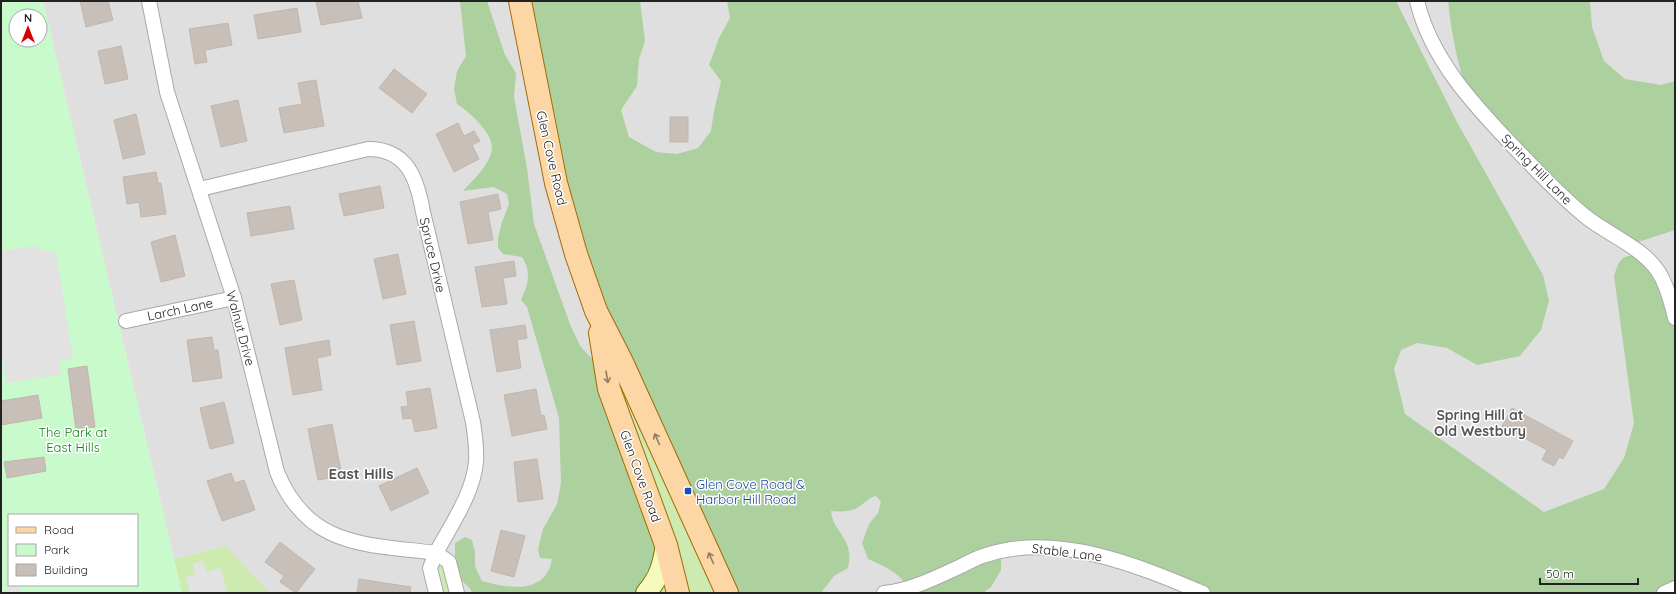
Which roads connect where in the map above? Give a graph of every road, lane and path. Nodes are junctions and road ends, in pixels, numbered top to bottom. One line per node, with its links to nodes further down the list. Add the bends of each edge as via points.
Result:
1 (520, 1): 6 (main road, Glen Cove Road, via 556,183 576,254)
2 (1417, 1): 7 (street, Spring Hill Lane, via 1431,40 1462,90 1557,192 1586,217 1643,255 1662,278)
3 (153, 2): 4 (street, Walnut Drive, via 167,92)
4 (200, 189): 5 (street, Walnut Drive); 10 (street, Spruce Drive, via 368,149 392,153 410,171 419,191 476,443 472,481)
5 (234, 298): 8 (street, Larch Lane); 10 (street, Walnut Drive, via 277,472 285,491 296,507 314,524 342,539)
6 (596, 311): 9 (main road, Glen Cove Road, one-way to 9, via 609,389); 16 (main road, Glen Cove Road, one-way to 6, via 622,362)
7 (1675, 318)
8 (126, 321)
9 (666, 545): 14 (street, via 659,575); 15 (main road, Glen Cove Road)
10 (436, 553): 12 (street, Spruce Drive, via 430,568); 13 (street, via 449,562)
11 (1675, 588): 19 (street)
12 (436, 593)
13 (457, 593)
14 (646, 593)
15 (678, 593)
16 (727, 593)
17 (884, 593): 18 (street, Stable Lane, via 897,592 930,580 985,555 1023,547 1061,549 1113,558)
18 (1202, 593)
19 (1664, 593)

